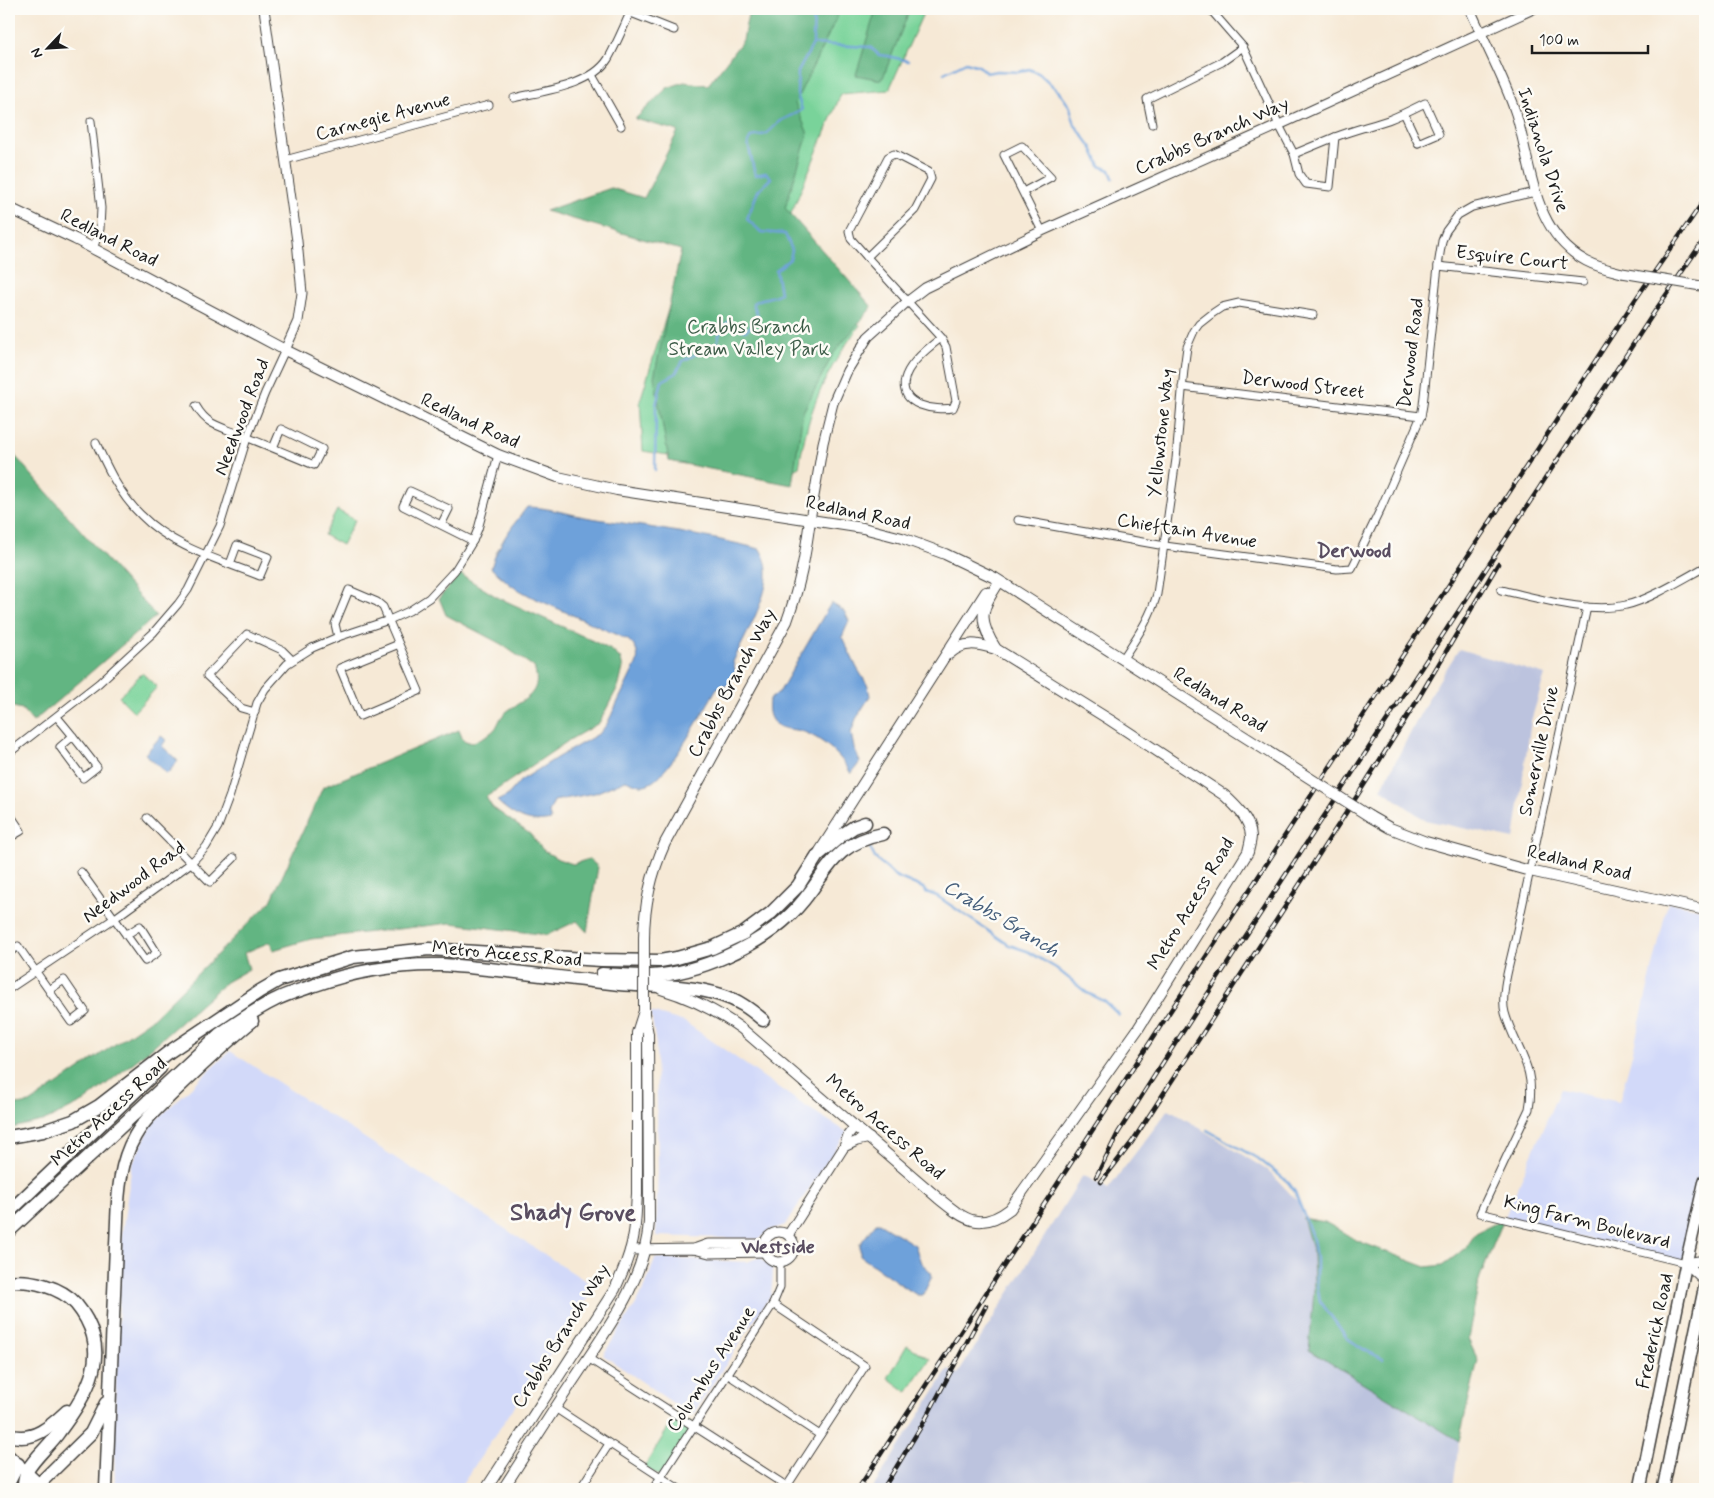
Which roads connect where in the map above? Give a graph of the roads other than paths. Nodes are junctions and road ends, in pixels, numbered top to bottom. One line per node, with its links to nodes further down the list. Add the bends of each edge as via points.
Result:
1 (264, 9): 20 (street, Needwood Road)
2 (621, 9): 6 (street)
3 (1210, 9): 9 (street)
4 (1470, 9): 8 (street, Indianola Drive)
5 (1534, 9): 8 (street, Crabbs Branch Way)
6 (630, 13): 7 (street); 10 (street, via 607,60)
7 (674, 30)
8 (1482, 34): 16 (street, Crabbs Branch Way); 22 (street, Indianola Drive, via 1516,114)
9 (1243, 48): 15 (street, via 1222,62 1147,99); 16 (street)
10 (592, 75): 11 (street, via 579,82); 17 (street)
11 (514, 98)
12 (490, 105): 20 (street, Carnegie Avenue)
13 (1404, 113): 13 (street, via 1425,104 1439,134 1418,144); 18 (street)
14 (91, 121): 25 (street, via 101,208 100,229)
15 (1152, 124)
16 (1279, 125): 19 (street); 24 (street, Crabbs Branch Way)
17 (621, 126)
18 (1335, 137): 19 (street); 19 (street, via 1330,187 1306,184 1299,174)
19 (1294, 154)
20 (285, 160): 33 (street, Needwood Road, via 302,293 298,321)
21 (1023, 192): 21 (street, via 1004,155 1022,146 1052,178); 24 (street)
22 (1536, 192): 27 (street, Derwood Road, via 1472,207 1458,215 1442,241); 29 (street, Indianola Drive, bridge, via 1548,224 1585,261 1622,273)
23 (9, 208): 25 (main road, Redland Road)
24 (1042, 231): 30 (street, Crabbs Branch Way, via 944,278)
25 (93, 249): 33 (main road, Redland Road)
26 (867, 257): 26 (street, via 851,239 849,231 888,157 894,154 929,172 931,179 915,210); 30 (street)
27 (1438, 266): 28 (street, Esquire Court); 36 (street, Derwood Road)
28 (1583, 282)
29 (1703, 286)
30 (908, 301): 32 (street); 41 (street, Crabbs Branch Way, via 868,337 847,371 834,403)
31 (1312, 315): 34 (street, Yellowstone Way, via 1239,303 1222,307 1206,317 1194,332 1187,346)
32 (940, 338): 32 (street, via 946,347 956,401 953,408 943,410 915,402 904,388 908,370)
33 (285, 350): 37 (street, Needwood Road); 40 (main road, Redland Road)
34 (1182, 387): 36 (street, Derwood Street); 45 (street, Yellowstone Way)
35 (196, 406): 37 (street, via 212,423)
36 (1421, 416): 49 (street, Derwood Road)
37 (248, 438): 39 (street); 46 (street, Needwood Road, via 220,526)
38 (96, 444): 46 (street, via 119,487 141,516 165,535)
39 (273, 448): 39 (street, via 281,430 322,449 314,465)
40 (498, 455): 41 (main road, Redland Road, via 558,477 617,490); 44 (street, Needwood Road)
41 (810, 520): 50 (main road, Redland Road, via 902,538 945,554); 84 (main road, Crabbs Branch Way, bridge, via 804,564 787,622 656,863 645,909)
42 (1018, 520): 45 (street, Chieftain Avenue)
43 (440, 525): 43 (street, via 403,506 410,491 449,509); 44 (street)
44 (473, 541): 53 (street, Needwood Road, via 455,570 429,598)
45 (1165, 546): 49 (street, Chieftain Avenue, via 1337,569); 59 (street, Yellowstone Way, via 1153,607)
46 (207, 555): 47 (street); 61 (street, Needwood Road, via 188,590 153,633)
47 (230, 564): 47 (street, via 237,545 268,557 260,576)
48 (1705, 567): 52 (street, via 1634,602)
49 (1352, 568)
50 (996, 580): 56 (main road, via 983,614 988,635); 57 (main road, Metro Access Road); 59 (main road, Redland Road)
51 (1501, 590): 52 (street)
52 (1587, 608): 72 (street, Somerville Drive)
53 (389, 620): 54 (street, Needwood Road); 54 (street, via 381,604 349,590 335,624); 55 (street)
54 (338, 637): 58 (street, Needwood Road)
55 (399, 644): 55 (street, via 419,691 360,716 340,668)
56 (996, 649): 57 (main road, via 967,644); 89 (main road, Metro Access Road, via 1110,720 1238,807 1251,836 1248,852 1138,1028 1016,1201 1002,1214 991,1220 979,1221 963,1217)
57 (944, 658): 69 (main road, Metro Access Road)
58 (292, 660): 60 (street, Needwood Road, via 265,689); 60 (street, via 282,650 246,634 207,676 241,708)
59 (1122, 660): 72 (main road, Redland Road, bridge, via 1390,828 1426,842)
60 (255, 712): 71 (street, Needwood Road, via 218,827)
61 (57, 717): 62 (street); 63 (street, Needwood Road)
62 (72, 736): 62 (street, via 97,767 84,778 60,746)
63 (9, 753)
64 (9, 813): 68 (street, via 21,830)
65 (147, 818): 71 (street)
66 (865, 824): 69 (highway, via 854,827)
67 (883, 834): 78 (highway, via 845,849 791,914 759,939 737,952 693,968 651,976 548,968)
68 (9, 838)
69 (817, 856): 86 (highway, Metro Access Road, via 798,886 761,921 712,948 660,961 429,948 353,956 279,980)
70 (234, 858): 71 (street, via 210,882)
71 (191, 863): 75 (street, Needwood Road)
72 (1530, 870): 74 (main road, Redland Road); 93 (street, Somerville Drive, via 1504,999 1505,1012 1527,1064 1530,1108)
73 (81, 872): 75 (street)
74 (1705, 910)
75 (114, 918): 76 (street); 79 (street, Needwood Road)
76 (126, 935): 76 (street, via 145,961 157,952 140,926)
77 (9, 953): 79 (street, via 18,946)
78 (472, 967): 80 (highway, Metro Access Road, via 385,967); 81 (highway, Metro Access Road)
79 (36, 972): 82 (street, Needwood Road); 83 (street)
80 (315, 985): 94 (highway, Metro Access Road, via 276,999 220,1034); 107 (highway, via 235,1035 155,1111 135,1136 118,1192)
81 (651, 986): 85 (highway, via 691,987 723,995 749,1008); 87 (main road, Metro Access Road, via 687,998 729,1020)
82 (9, 989)
83 (49, 990): 83 (street, via 71,1022 85,1011 64,980)
84 (644, 1011): 97 (main road, Crabbs Branch Way, via 637,1033 637,1194); 98 (main road, Crabbs Branch Way, via 648,1034 649,1212)
85 (763, 1020)
86 (195, 1036): 88 (highway, via 81,1116 61,1126); 92 (highway, Metro Access Road)
87 (855, 1126): 89 (main road, Metro Access Road); 90 (street)
88 (9, 1137)
89 (870, 1138): 90 (street)
90 (844, 1147): 95 (street)
91 (1705, 1180): 101 (main road, Frederick Road)
92 (9, 1212)
93 (1480, 1213): 101 (street, King Farm Boulevard)
94 (9, 1231)
95 (788, 1235): 96 (street, via 772,1234); 100 (street, via 794,1249 787,1259)
96 (765, 1248): 98 (street, via 709,1253 694,1249); 100 (street, via 771,1259)
97 (630, 1250): 98 (street); 121 (main road, Crabbs Branch Way, via 615,1289)
98 (645, 1250): 105 (main road, Crabbs Branch Way, via 633,1284)
99 (1705, 1260): 101 (street, King Farm Boulevard)
100 (780, 1262): 104 (street, Columbus Avenue, via 780,1287)
101 (1686, 1263): 103 (street, King Farm Boulevard); 126 (main road, Frederick Road)
102 (9, 1282): 108 (highway, via 27,1282 55,1290 66,1296 82,1313 95,1347 94,1369)
103 (1705, 1283): 127 (main road, Frederick Road)
104 (773, 1304): 106 (street, Columbus Avenue); 112 (street, via 865,1366)
105 (588, 1358): 109 (main road, Crabbs Branch Way); 110 (street)
106 (728, 1374): 110 (street, Columbus Avenue); 112 (street)
107 (110, 1391): 117 (highway, via 91,1433); 120 (highway)
108 (84, 1396): 111 (highway, via 49,1428 30,1437); 114 (highway, via 59,1432)
109 (555, 1408): 113 (street); 122 (main road, Crabbs Branch Way)
110 (694, 1425): 115 (street, Columbus Avenue); 118 (street)
111 (9, 1435)
112 (820, 1435): 118 (street)
113 (609, 1444): 115 (street); 123 (street)
114 (18, 1464): 116 (highway); 117 (main road); 119 (highway)
115 (661, 1477): 124 (street, Columbus Avenue); 125 (street)
116 (9, 1482)
117 (39, 1488)
118 (787, 1488)
119 (23, 1489)
120 (106, 1489)
121 (486, 1489)
122 (503, 1489)
123 (580, 1489)
124 (653, 1489)
125 (679, 1489)
126 (1640, 1489)
127 (1663, 1489)

